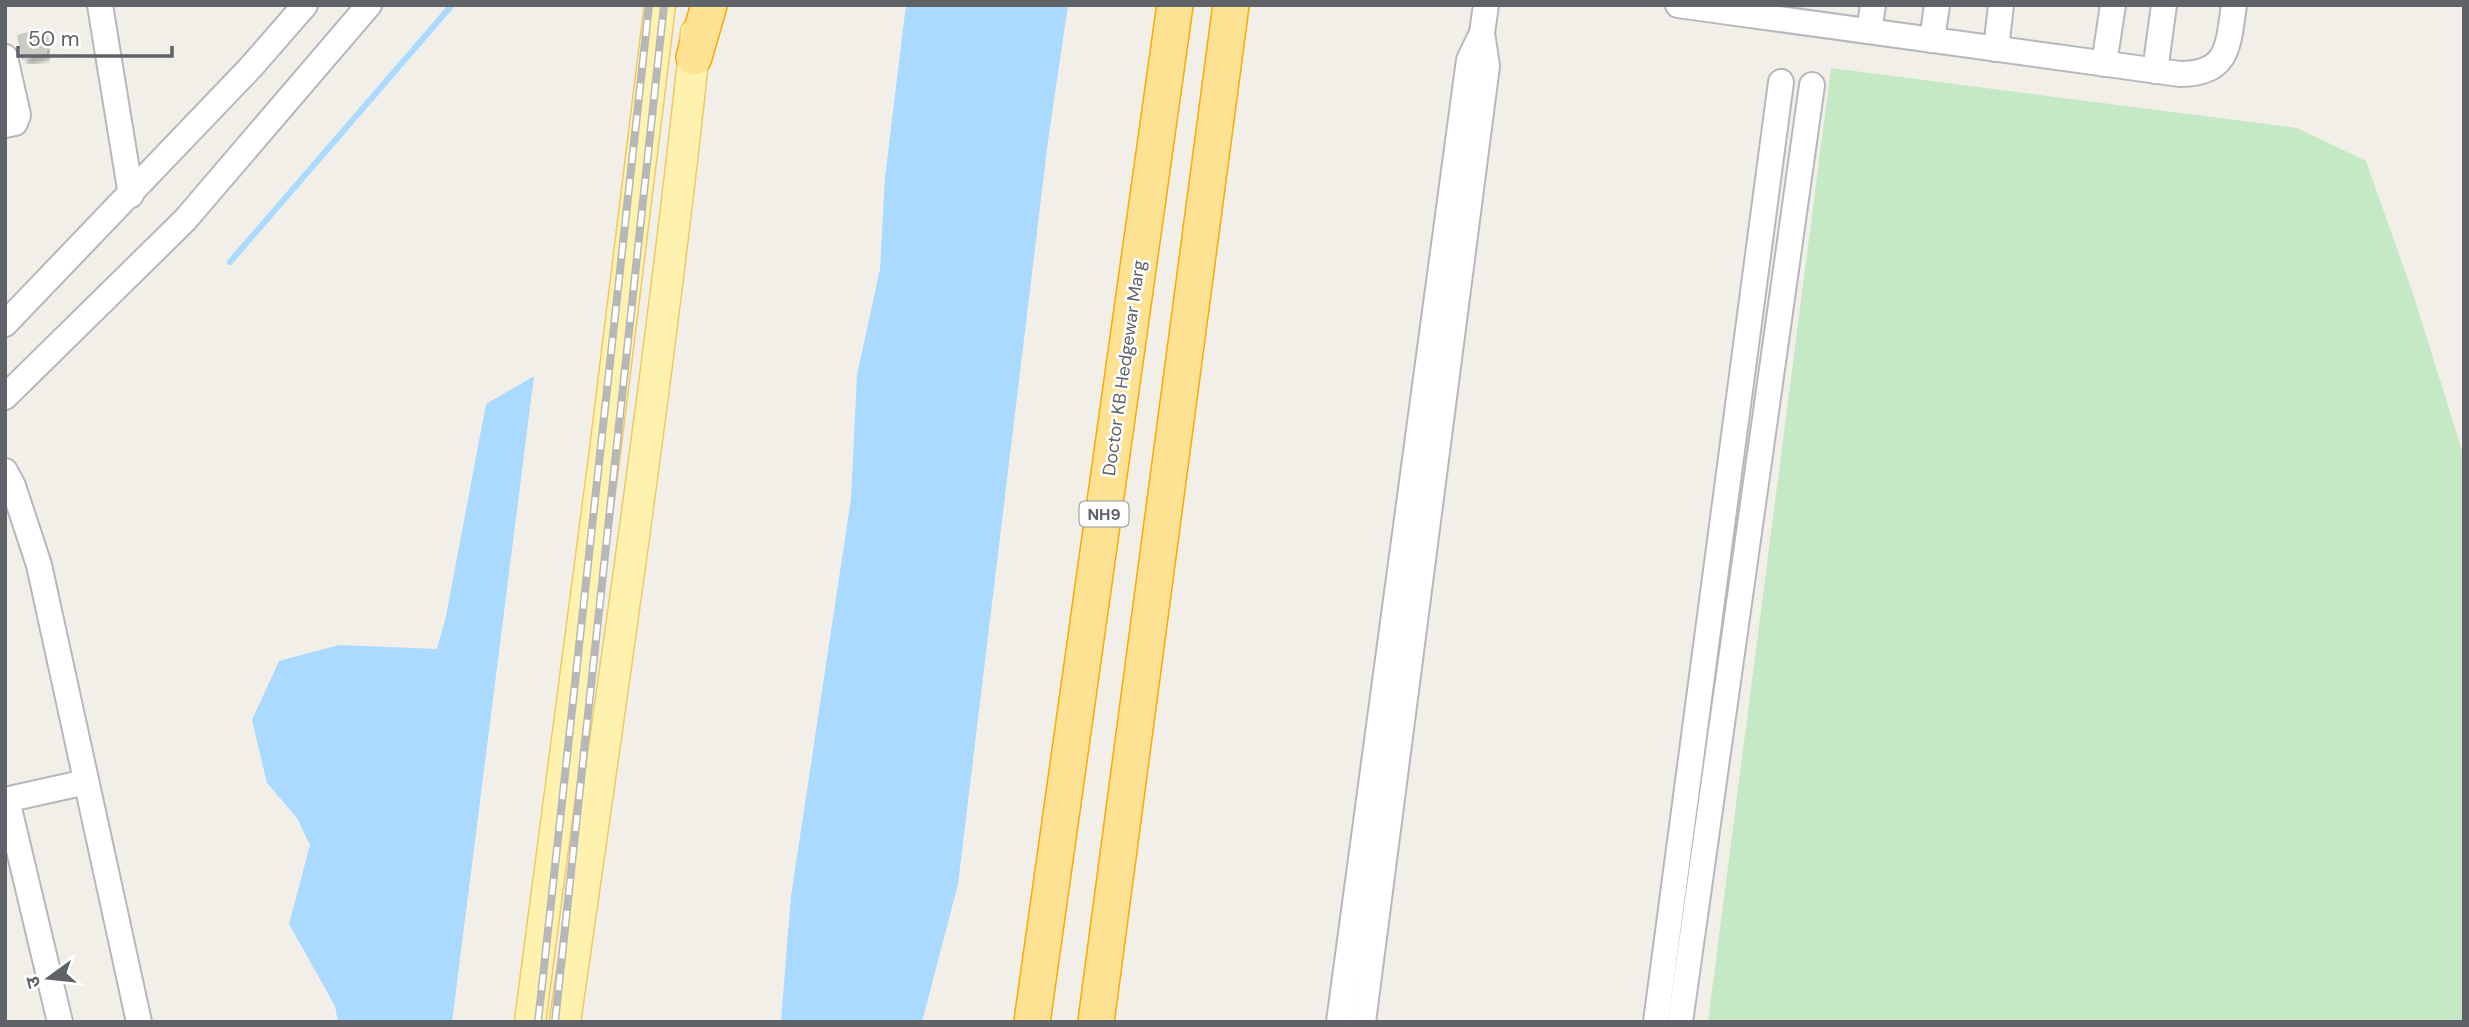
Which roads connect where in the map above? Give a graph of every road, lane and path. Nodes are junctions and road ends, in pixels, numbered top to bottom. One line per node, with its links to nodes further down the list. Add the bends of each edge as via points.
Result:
1 (100, 5): 30 (street)
2 (305, 5): 30 (street)
3 (369, 5): 32 (street, via 184,220)
4 (660, 5): 38 (main road)
5 (699, 5): 23 (main road)
6 (709, 5): 23 (highway)
7 (1175, 5): 40 (highway, Doctor KB Hedgewar Marg / NH9)
8 (1231, 5): 41 (highway)
9 (1486, 5): 20 (street)
10 (1678, 5): 17 (street)
11 (1873, 5): 19 (street)
12 (1937, 5): 21 (street)
13 (2001, 5): 22 (street)
14 (2113, 5): 25 (street)
15 (2164, 5): 26 (street)
16 (2234, 5): 26 (street, via 2229,43 2217,66 2200,74)
17 (1754, 10): 18 (street)
18 (1814, 14): 19 (street)
19 (1869, 31): 21 (street)
20 (1482, 33): 42 (street, via 1469,60); 43 (street, via 1487,66)
21 (1932, 40): 22 (street)
22 (1996, 49): 25 (street)
23 (694, 57): 39 (main road)
24 (5, 58): 29 (street, via 18,120)
25 (2104, 64): 26 (street)
26 (2154, 71)
27 (1781, 82): 44 (street)
28 (1812, 85): 45 (street)
29 (5, 125)
30 (131, 195): 31 (street)
31 (5, 324)
32 (5, 397)
33 (9, 477): 34 (street, via 38,565)
34 (86, 782): 35 (street); 37 (street)
35 (6, 800): 36 (street)
36 (60, 1022)
37 (139, 1022)
38 (530, 1022)
39 (565, 1022)
40 (1032, 1022)
41 (1096, 1022)
42 (1339, 1022)
43 (1363, 1022)
44 (1656, 1022)
45 (1680, 1022)

